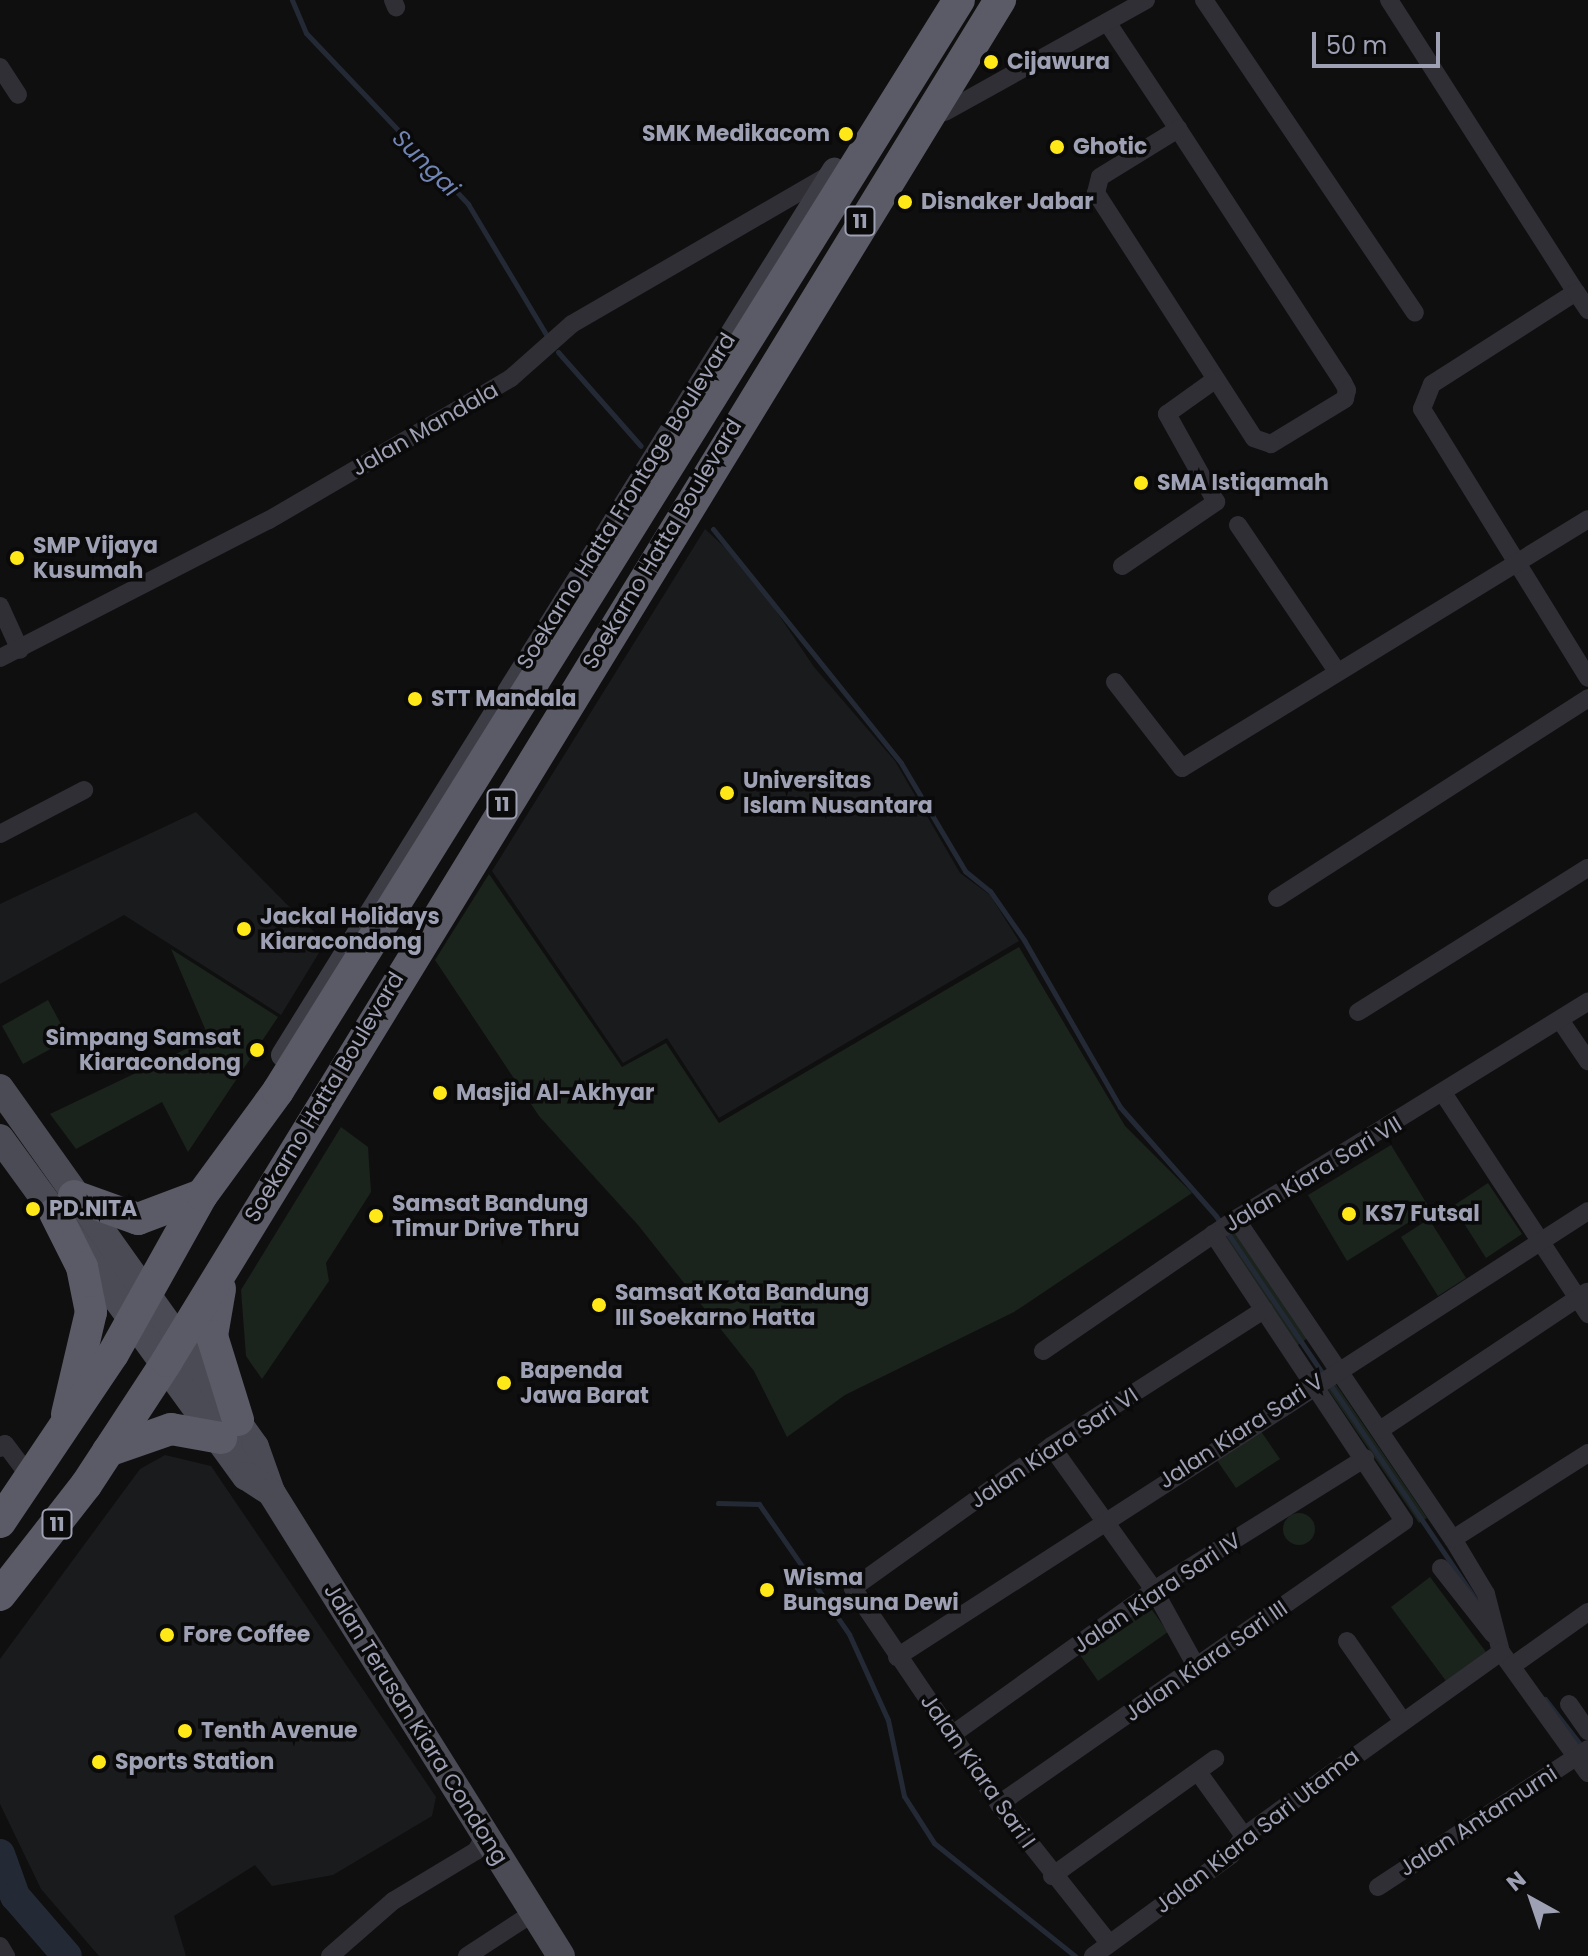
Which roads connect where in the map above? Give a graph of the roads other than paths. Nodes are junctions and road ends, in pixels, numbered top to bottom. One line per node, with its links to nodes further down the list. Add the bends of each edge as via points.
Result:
1 (1000, 0): 40 (highway, Soekarno Hatta Boulevard / 11)
2 (1015, 0): 10 (main road)
3 (1146, 0): 7 (street)
4 (1204, 0): 15 (street)
5 (1389, 0): 13 (street)
6 (946, 9): 12 (main road, Soekarno Hatta Frontage Boulevard); 38 (highway, Soekarno Hatta Boulevard / 11, via 278,1091)
7 (1107, 22): 10 (street); 11 (street)
8 (0, 67): 9 (street)
9 (18, 95)
10 (945, 112): 40 (main road, via 316,1126)
11 (1178, 129): 16 (street, via 1100,177 1095,188); 16 (street, via 1347,394 1265,444)
12 (833, 172): 22 (street, Jalan Mandala, via 572,324 511,378 454,412); 38 (main road, Soekarno Hatta Frontage Boulevard, via 363,919)
13 (1576, 292): 14 (street); 19 (street, via 1422,397 1422,409)
14 (1588, 310)
15 (1415, 313)
16 (1216, 379): 20 (street, via 1167,414 1216,502)
17 (1588, 519): 19 (street)
18 (1238, 525): 24 (street)
19 (1518, 565): 24 (street); 25 (street)
20 (1122, 566)
21 (0, 606): 22 (street)
22 (20, 650): 23 (street, Jalan Mandala)
23 (0, 658)
24 (1337, 671): 26 (street, via 1182,768)
25 (1588, 678)
26 (1115, 682)
27 (1588, 698): 31 (street)
28 (84, 790): 29 (street)
29 (0, 834)
30 (1588, 868): 33 (street)
31 (1277, 898)
32 (1588, 1002): 34 (street, Jalan Kiara Sari VII)
33 (1358, 1012)
34 (1560, 1020): 35 (street); 37 (street, Jalan Kiara Sari VII)
35 (1588, 1061)
36 (0, 1088): 42 (main road)
37 (1445, 1096): 44 (street, Jalan Kiara Sari VII); 46 (street)
38 (243, 1131): 41 (highway, Soekarno Hatta Boulevard / 11)
39 (0, 1138): 42 (main road)
40 (281, 1165): 45 (highway, Soekarno Hatta Boulevard / 11)
41 (202, 1195): 42 (highway, via 138,1219); 48 (highway, Soekarno Hatta Boulevard / 11)
42 (65, 1204): 48 (main road, Jalan Terusan Kiara Condong); 54 (highway, via 91,1312)
43 (1588, 1211): 46 (street, Jalan Kiara Sari V)
44 (1224, 1226): 49 (street); 52 (street, Jalan Kiara Sari VII); 53 (street)
45 (246, 1227): 51 (highway, Soekarno Hatta Boulevard / 11); 55 (highway, via 215,1302 212,1336)
46 (1538, 1240): 47 (street); 53 (street, Jalan Kiara Sari V)
47 (1583, 1294): 50 (street); 56 (street)
48 (142, 1304): 51 (main road, Jalan Terusan Kiara Condong); 54 (highway, 11)
49 (1264, 1310): 53 (street); 57 (street, Jalan Kiara Sari VI)
50 (1588, 1314)
51 (174, 1350): 55 (main road, Jalan Terusan Kiara Condong); 59 (highway, 11)
52 (1043, 1351)
53 (1326, 1376): 56 (street); 61 (street); 64 (street, Jalan Kiara Sari V)
54 (65, 1425): 62 (highway, 11)
55 (229, 1429): 59 (highway, via 171,1429); 86 (main road, Jalan Terusan Kiara Condong, via 266,1465 271,1492)
56 (1380, 1430): 65 (street)
57 (1051, 1446): 64 (street); 68 (street, Jalan Kiara Sari VI, via 858,1583)
58 (0, 1448): 62 (street, via 5,1444)
59 (106, 1453): 69 (highway, 11)
60 (1588, 1453): 65 (street)
61 (1365, 1458): 67 (street, Jalan Kiara Sari IV); 75 (street, Jalan Kiara Sari III, via 1403,1513 1401,1524)
62 (30, 1477): 63 (highway, 11)
63 (2, 1515)
64 (1105, 1521): 67 (street); 73 (street, Jalan Kiara Sari V)
65 (1453, 1539): 71 (street)
66 (1441, 1568): 71 (street)
67 (1154, 1590): 75 (street); 79 (street, Jalan Kiara Sari IV)
68 (854, 1594): 73 (street, Jalan Kiara Sari I)
69 (0, 1595)
70 (1588, 1612): 74 (street, Jalan Kiara Sari Utama)
71 (1491, 1620): 74 (street)
72 (1347, 1641): 77 (street)
73 (897, 1657): 79 (street, Jalan Kiara Sari I)
74 (1506, 1659): 77 (street, Jalan Kiara Sari Utama); 80 (street)
75 (1197, 1668): 84 (street, Jalan Kiara Sari III)
76 (1569, 1704): 78 (street)
77 (1402, 1720): 85 (street, Jalan Kiara Sari Utama)
78 (1588, 1731)
79 (953, 1734): 84 (street, Jalan Kiara Sari I)
80 (1583, 1753): 83 (street); 88 (street, Jalan Antamurni)
81 (1215, 1759): 82 (street)
82 (1198, 1772): 85 (street); 87 (street)
83 (1588, 1773)
84 (999, 1804): 87 (street, Jalan Kiara Sari I)
85 (1244, 1836): 90 (street, Jalan Kiara Sari Utama, via 1231,1855)
86 (484, 1837): 89 (main road, Jalan Terusan Kiara Condong); 93 (street, via 476,1851 388,1905)
87 (1052, 1876): 90 (street, Jalan Kiara Sari I)
88 (1378, 1887)
89 (533, 1913): 94 (street); 95 (main road, Jalan Terusan Kiara Condong)
90 (1109, 1943): 96 (street, Jalan Kiara Sari Utama)
91 (0, 1946): 92 (street)
92 (6, 1956)
93 (330, 1956)
94 (467, 1956)
95 (561, 1956)
96 (1093, 1956)

